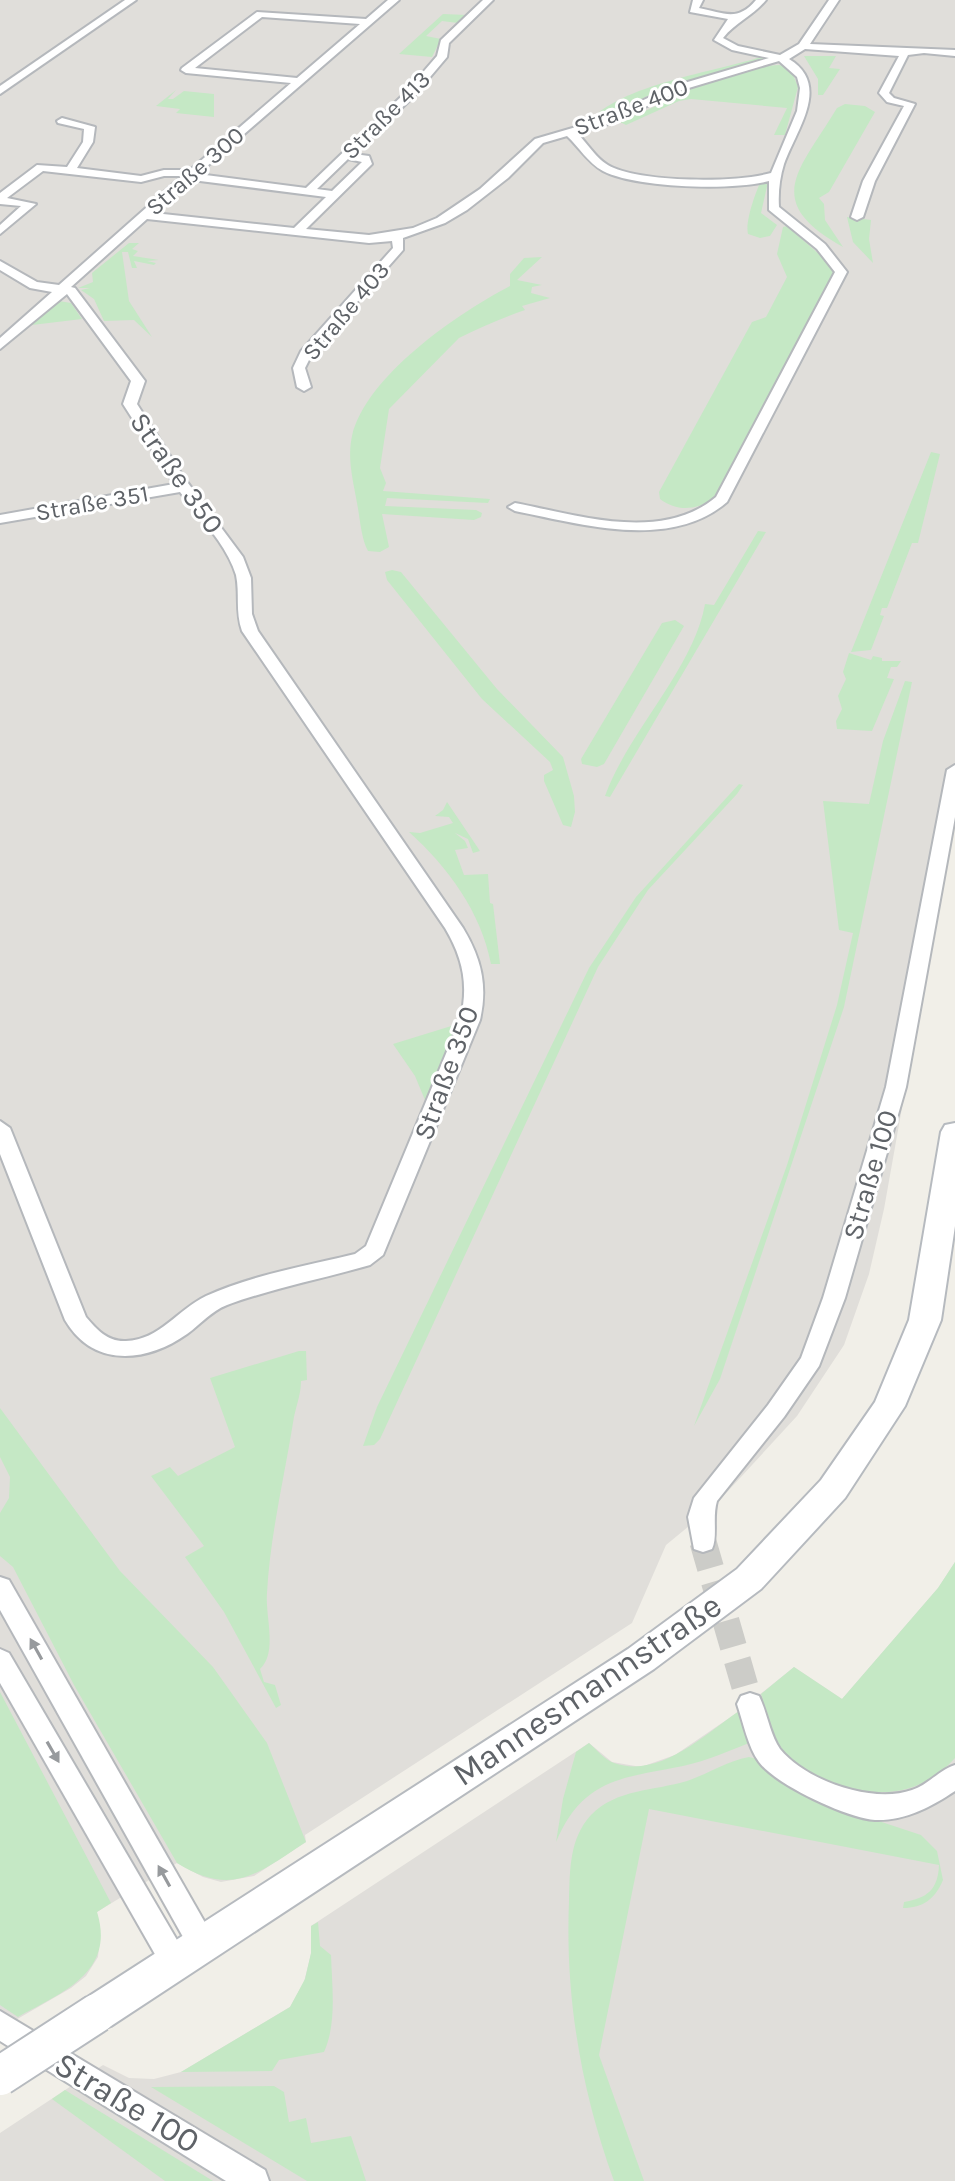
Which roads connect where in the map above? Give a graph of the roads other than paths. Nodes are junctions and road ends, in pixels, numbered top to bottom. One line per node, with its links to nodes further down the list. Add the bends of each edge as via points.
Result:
1 (131, 0): 18 (street)
2 (394, 0): 9 (street, Straße 300)
3 (488, 0): 21 (street, Straße 413, via 444,42 442,57 410,94)
4 (698, 0): 8 (street, via 693,10)
5 (761, 0): 8 (street)
6 (834, 0): 11 (street, Straße 400)
7 (274, 16): 9 (street); 16 (street, via 226,56); 16 (street, via 260,14 186,70)
8 (738, 18): 15 (street, via 719,41)
9 (369, 22): 17 (street, Straße 300)
10 (883, 40): 12 (street)
11 (803, 46): 12 (street); 15 (street, Straße 400)
12 (876, 51): 13 (street)
13 (903, 53): 14 (street); 29 (street, via 884,93 910,104 869,181)
14 (955, 53)
15 (780, 58): 20 (street, Straße 400, via 678,88); 24 (street, via 797,69 804,86 796,128)
16 (226, 75): 17 (street)
17 (299, 81): 23 (street, Straße 300)
18 (0, 91)
19 (62, 121): 22 (street, via 90,127 85,150)
20 (569, 132): 24 (street, via 611,171 726,184); 32 (street, Straße 400, via 539,141 470,205)
21 (346, 156): 25 (street, Straße 413); 26 (street, via 368,162)
22 (70, 171): 23 (street, via 141,179 164,173); 27 (street, via 41,167)
23 (190, 175): 25 (street); 28 (street, Straße 300)
24 (777, 175): 38 (street, via 773,208 841,272 722,499 709,510 652,527 610,525)
25 (309, 191): 26 (street)
26 (335, 195): 31 (street)
27 (0, 200): 30 (street, via 30,204)
28 (144, 215): 31 (street, Straße 400); 34 (street, Straße 300)
29 (857, 217)
30 (0, 231)
31 (296, 232): 32 (street, Straße 400)
32 (397, 237): 36 (street, Straße 403, via 399,248 307,351 299,368)
33 (0, 265): 34 (street, via 34,285)
34 (64, 288): 35 (street, Straße 300); 37 (street, Straße 350, via 138,381 130,404)
35 (0, 345)
36 (304, 387)
37 (183, 487): 39 (street, Straße 351); 41 (street, Straße 350, via 241,568 250,631 467,948 475,969 474,1009 375,1250 362,1260 214,1301 145,1347 104,1347 76,1320)
38 (515, 507)
39 (0, 519)
40 (955, 770): 43 (street, Straße 100, via 896,1087 834,1298 811,1360 706,1498 700,1517)
41 (0, 1128)
42 (955, 1132): 48 (main road, Mannesmannstraße, via 925,1320 889,1406 833,1489 749,1579 641,1659)
43 (703, 1542)
44 (0, 1587): 48 (street, one-way to 44)
45 (0, 1660): 48 (street, one-way to 48)
46 (750, 1704): 47 (street, via 769,1755 827,1793 874,1808 919,1801)
47 (955, 1776)
48 (188, 1952): 50 (main road, Mannesmannstraße, bridge)
49 (0, 2025): 51 (street, Straße 100)
50 (0, 2076)
51 (254, 2181)

